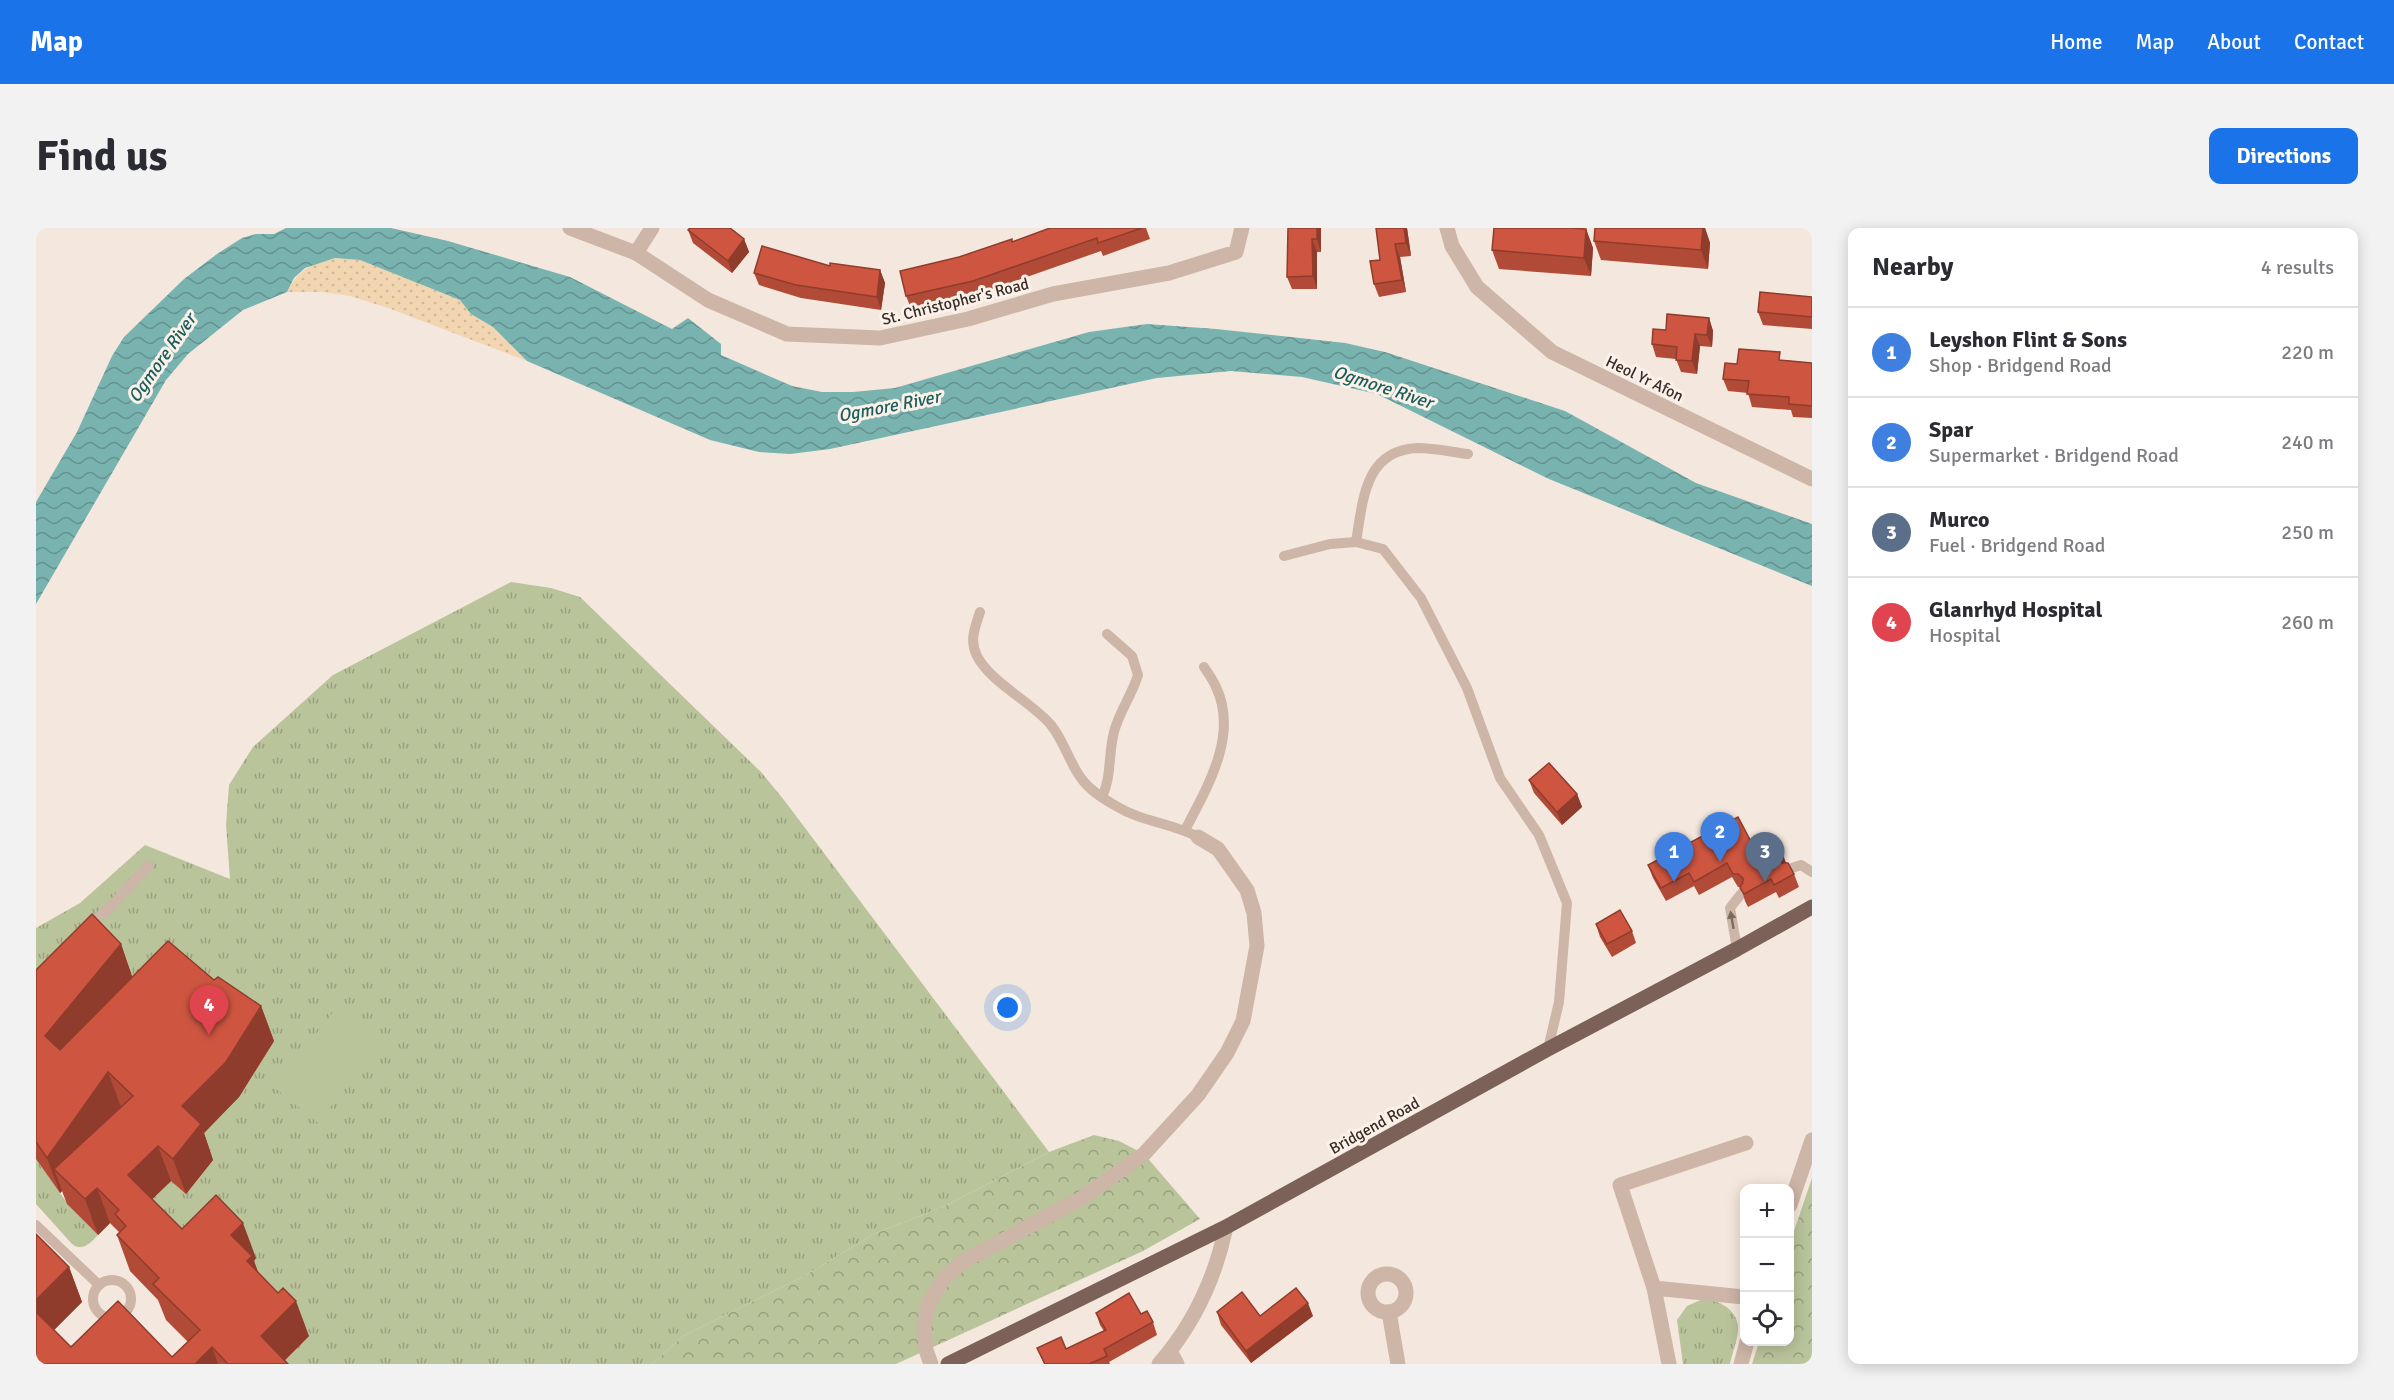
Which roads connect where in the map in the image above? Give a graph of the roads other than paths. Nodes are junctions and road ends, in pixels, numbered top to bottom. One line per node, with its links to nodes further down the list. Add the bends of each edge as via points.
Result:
1 (570, 228): 5 (street, St. Christopher's Road)
2 (652, 228): 5 (street)
3 (1242, 228): 5 (street, St. Christopher's Road, via 1236,252 1169,273 1053,294 968,319 880,338 787,334 708,300)
4 (1447, 228): 7 (street, Heol Yr Afon, via 1452,246 1477,288 1552,352)
5 (636, 253)
6 (1468, 454): 8 (lane, via 1416,448 1384,460 1365,489)
7 (1812, 479)
8 (1356, 542): 9 (lane); 22 (lane, via 1383,549 1421,598 1467,688 1500,778 1539,836 1567,903 1559,1002)
9 (1284, 556)
10 (980, 612): 13 (lane, via 971,638 978,657 999,681 1051,725 1081,778)
11 (1107, 634): 13 (lane, via 1132,656 1138,675 1115,729 1109,782)
12 (1204, 667): 14 (lane, via 1224,711 1223,733 1216,767)
13 (1102, 797): 14 (lane, via 1145,820)
14 (1192, 833): 34 (street, via 1218,849 1247,890 1254,913 1257,946 1243,1021 1198,1095 1144,1154 1082,1198 964,1261 945,1277 929,1302 924,1326)
15 (148, 866): 20 (lane)
16 (1789, 869): 17 (lane, via 1801,865)
17 (1812, 872)
18 (1741, 894): 21 (lane, one-way to 18, via 1730,908)
19 (1812, 907): 21 (main road, Bridgend Road)
20 (82, 932)
21 (1737, 949): 22 (main road, Bridgend Road)
22 (1548, 1049): 27 (main road, Bridgend Road)
23 (1812, 1140): 25 (street)
24 (1746, 1143): 29 (street, via 1620,1185)
25 (1794, 1193)
26 (36, 1225): 28 (lane)
27 (1226, 1227): 33 (street, via 1206,1294); 35 (main road, Bridgend Road)
28 (99, 1285)
29 (1654, 1288): 30 (street); 38 (street)
30 (1740, 1297)
31 (1389, 1312): 37 (street)
32 (1746, 1346): 39 (street)
33 (1173, 1357): 36 (street)
34 (931, 1364)
35 (948, 1364)
36 (1159, 1364)
37 (1398, 1364)
38 (1669, 1364)
39 (1741, 1364)

